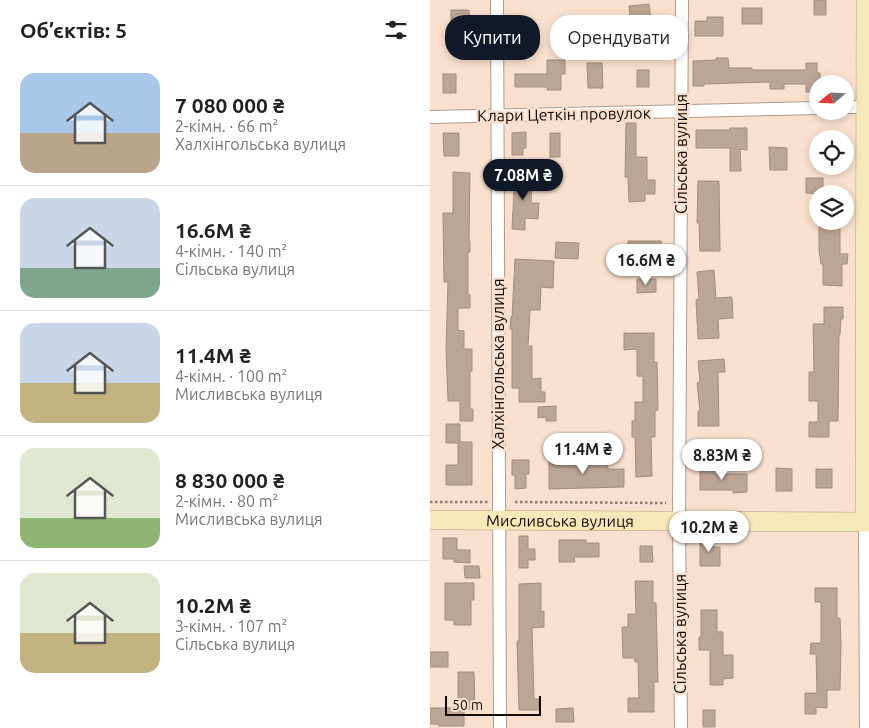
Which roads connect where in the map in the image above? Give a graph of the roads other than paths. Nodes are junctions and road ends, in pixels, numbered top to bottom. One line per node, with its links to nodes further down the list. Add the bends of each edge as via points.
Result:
1 (497, 0): 8 (street, Халхінгольська вулиця)
2 (682, 0): 7 (street, Сільська вулиця)
3 (866, 0): 5 (street)
4 (854, 107): 5 (street)
5 (867, 107): 13 (street)
6 (809, 108): 7 (street, Клари Цеткін провулок)
7 (681, 111): 8 (street, Клари Цеткін провулок); 12 (street, Сільська вулиця)
8 (497, 116): 9 (street, Клари Цеткін провулок); 11 (street, Халхінгольська вулиця)
9 (430, 117)
10 (430, 520): 11 (street, Мисливська вулиця)
11 (499, 520): 12 (street, Мисливська вулиця); 14 (street, Халхінгольська вулиця)
12 (679, 521): 13 (street, Мисливська вулиця); 15 (street, Сільська вулиця)
13 (867, 522): 16 (street)
14 (500, 728)
15 (681, 728)
16 (866, 728)

